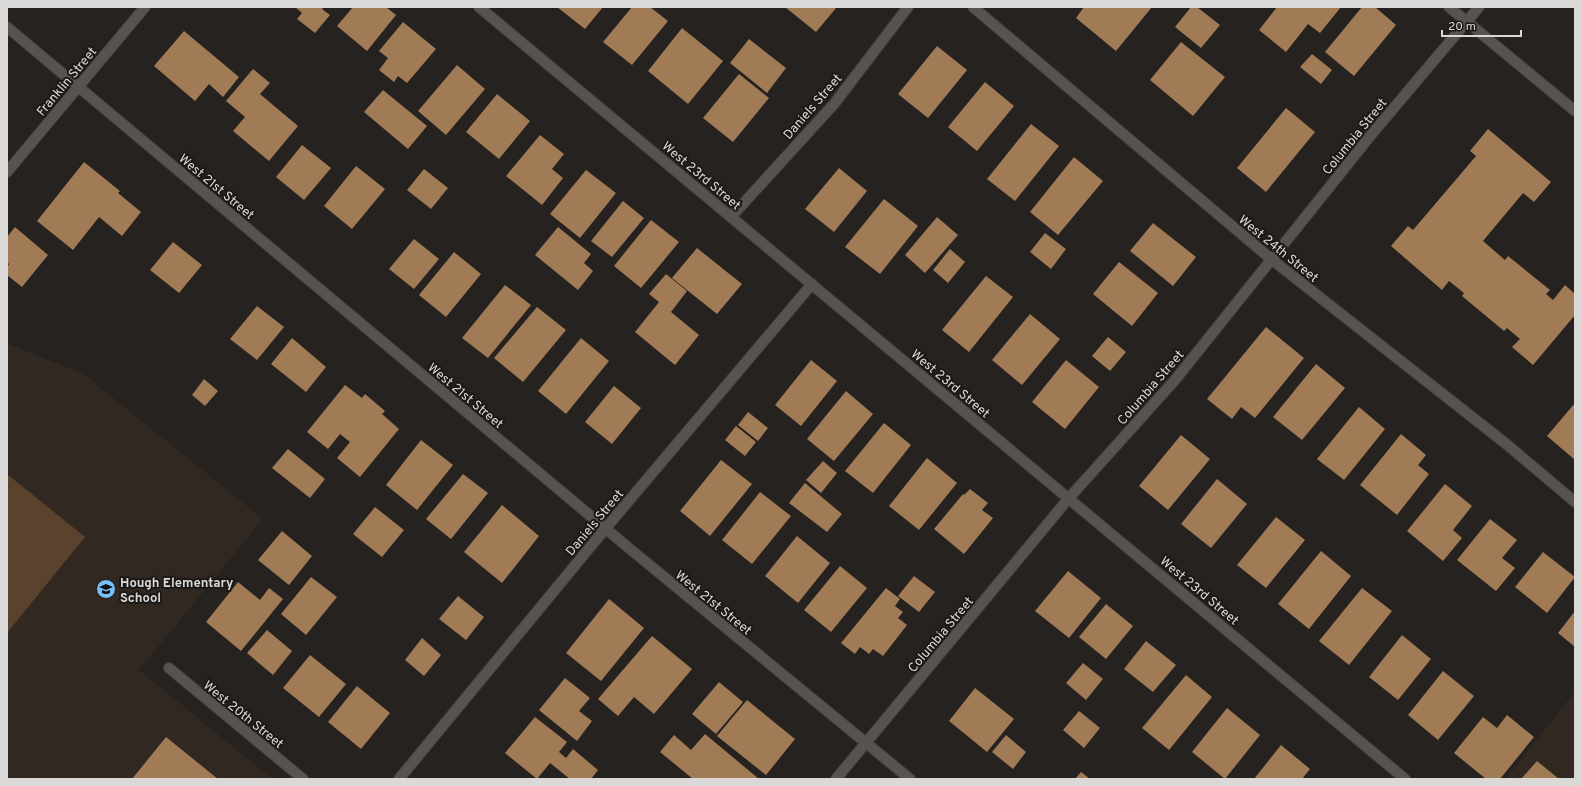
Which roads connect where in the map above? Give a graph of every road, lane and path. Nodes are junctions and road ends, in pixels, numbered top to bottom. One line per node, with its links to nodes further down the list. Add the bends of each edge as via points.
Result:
1 (145, 7): 9 (street, Franklin Street)
2 (479, 7): 12 (street, West 23rd Street)
3 (908, 7): 12 (street, Daniels Street, via 834,104)
4 (973, 7): 13 (street, West 24th Street)
5 (1449, 7): 7 (street)
6 (1479, 7): 7 (street, Columbia Street)
7 (1467, 22): 10 (street); 13 (street, Columbia Street, via 1371,135)
8 (7, 28): 9 (street, West 21st Street)
9 (78, 87): 11 (street, Franklin Street); 17 (street, West 21st Street)
10 (1575, 111)
11 (7, 172)
12 (731, 216): 14 (street, West 23rd Street)
13 (1272, 259): 15 (street, Columbia Street, via 1175,380); 16 (street, West 24th Street, via 1505,443)
14 (812, 284): 15 (street, West 23rd Street); 17 (street, Daniels Street)
15 (1069, 498): 19 (street, Columbia Street); 24 (street, West 23rd Street)
16 (1575, 502)
17 (605, 529): 19 (street, West 21st Street); 21 (street, Daniels Street)
18 (169, 668): 20 (street, West 20th Street)
19 (866, 742): 22 (street, Columbia Street); 23 (street, West 21st Street)
20 (303, 779)
21 (399, 779)
22 (836, 779)
23 (910, 779)
24 (1406, 779)

